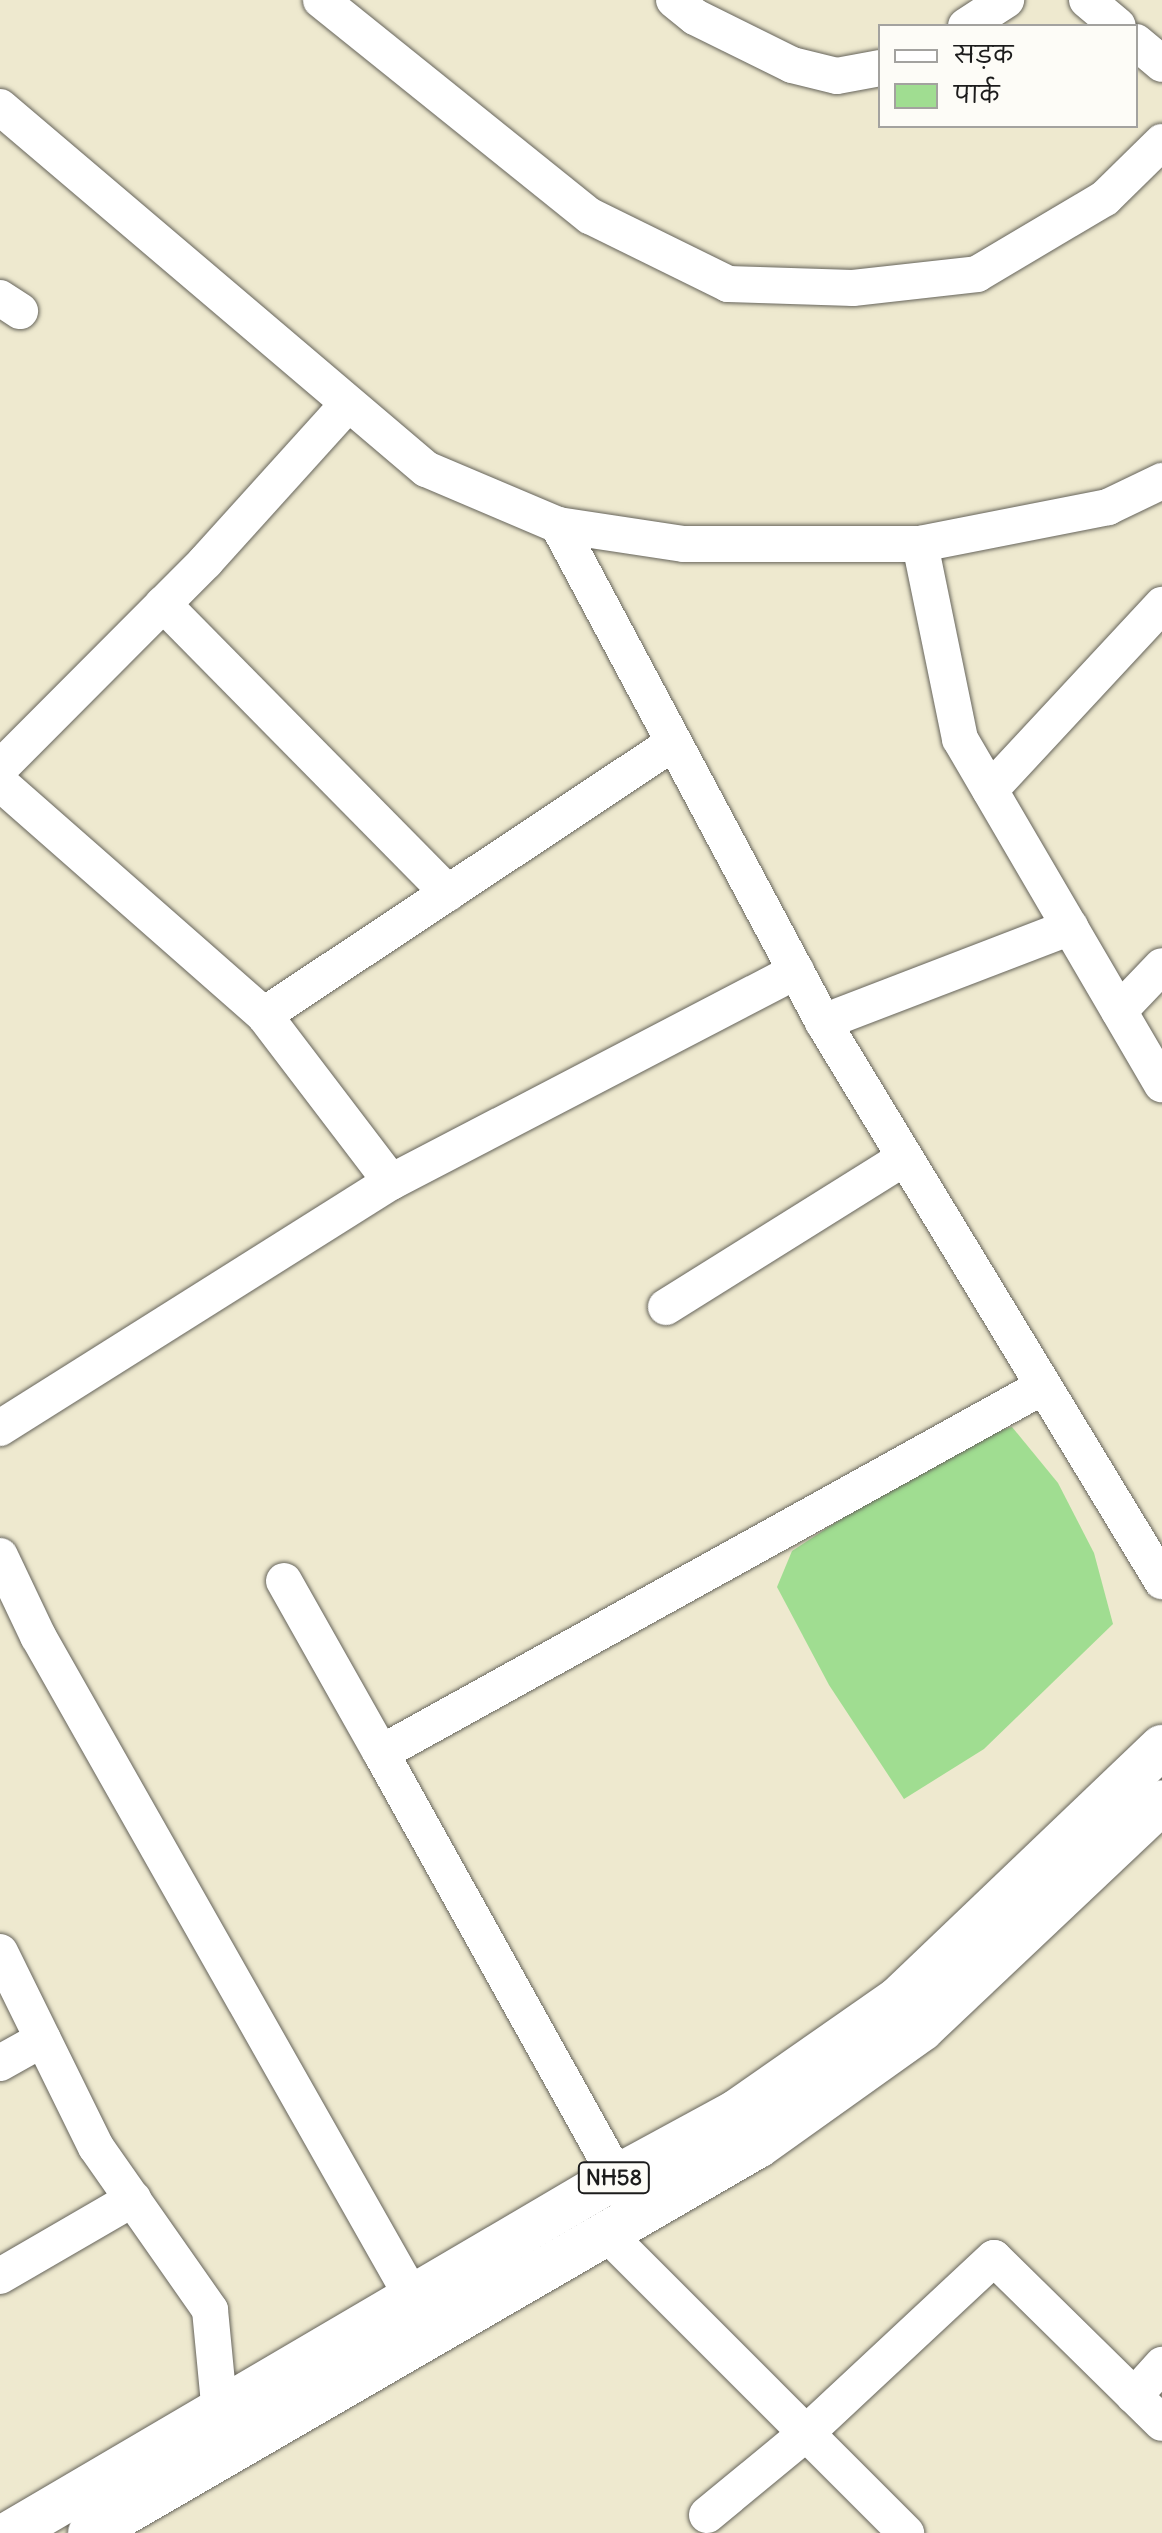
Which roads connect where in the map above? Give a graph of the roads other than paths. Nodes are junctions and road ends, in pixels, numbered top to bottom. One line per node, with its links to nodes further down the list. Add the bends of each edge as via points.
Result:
1 (321, 0): 11 (street, via 590,216 728,284 853,288 977,274 1105,198)
2 (674, 0): 9 (street, via 695,17 792,65 837,76)
3 (1006, 0): 5 (street)
4 (1087, 0): 6 (street)
5 (969, 24)
6 (1116, 24)
7 (1138, 44): 8 (street)
8 (1162, 64)
9 (878, 68)
10 (0, 107): 12 (street)
11 (1162, 142)
12 (347, 405): 14 (street, via 426,469); 16 (street)
13 (1162, 481): 15 (street, via 1108,507)
14 (558, 525): 15 (street, via 684,544); 18 (street)
15 (920, 544): 21 (street, via 960,739)
16 (163, 604): 19 (street); 22 (street)
17 (1162, 605): 21 (street)
18 (674, 743): 22 (street); 25 (street)
19 (0, 768)
20 (0, 783): 27 (street)
21 (990, 790): 23 (street)
22 (448, 893): 27 (street)
23 (1070, 927): 26 (street); 28 (street)
24 (1162, 966): 26 (street)
25 (796, 971): 28 (street); 31 (street)
26 (1119, 1011): 29 (street)
27 (264, 1015): 31 (street)
28 (823, 1022): 30 (street)
29 (1162, 1084)
30 (904, 1158): 32 (street); 33 (street)
31 (391, 1182): 34 (street)
32 (666, 1307)
33 (1042, 1387): 37 (street); 39 (street)
34 (0, 1428)
35 (0, 1556): 47 (street, via 38,1636)
36 (284, 1581): 39 (street)
37 (1162, 1581)
38 (1162, 1747): 45 (highway, NH58, via 898,1999 736,2112)
39 (381, 1753): 45 (street)
40 (1162, 1802): 45 (highway, NH58, via 922,2029 758,2146)
41 (0, 1952): 42 (street)
42 (43, 2039): 43 (street); 44 (street, via 96,2147)
43 (0, 2063)
44 (133, 2199): 46 (street); 51 (street, via 210,2310)
45 (620, 2207): 47 (highway, NH58); 51 (highway, NH58); 52 (street)
46 (0, 2276)
47 (414, 2300): 51 (highway, NH58)
48 (1162, 2365): 49 (street)
49 (1134, 2396): 50 (street); 52 (street, via 994,2258)
50 (1162, 2423)
51 (230, 2430): 54 (highway, NH58); 55 (highway, NH58)
52 (803, 2436): 53 (street); 56 (street)
53 (707, 2515)
54 (10, 2533)
55 (90, 2533)
56 (906, 2533)

